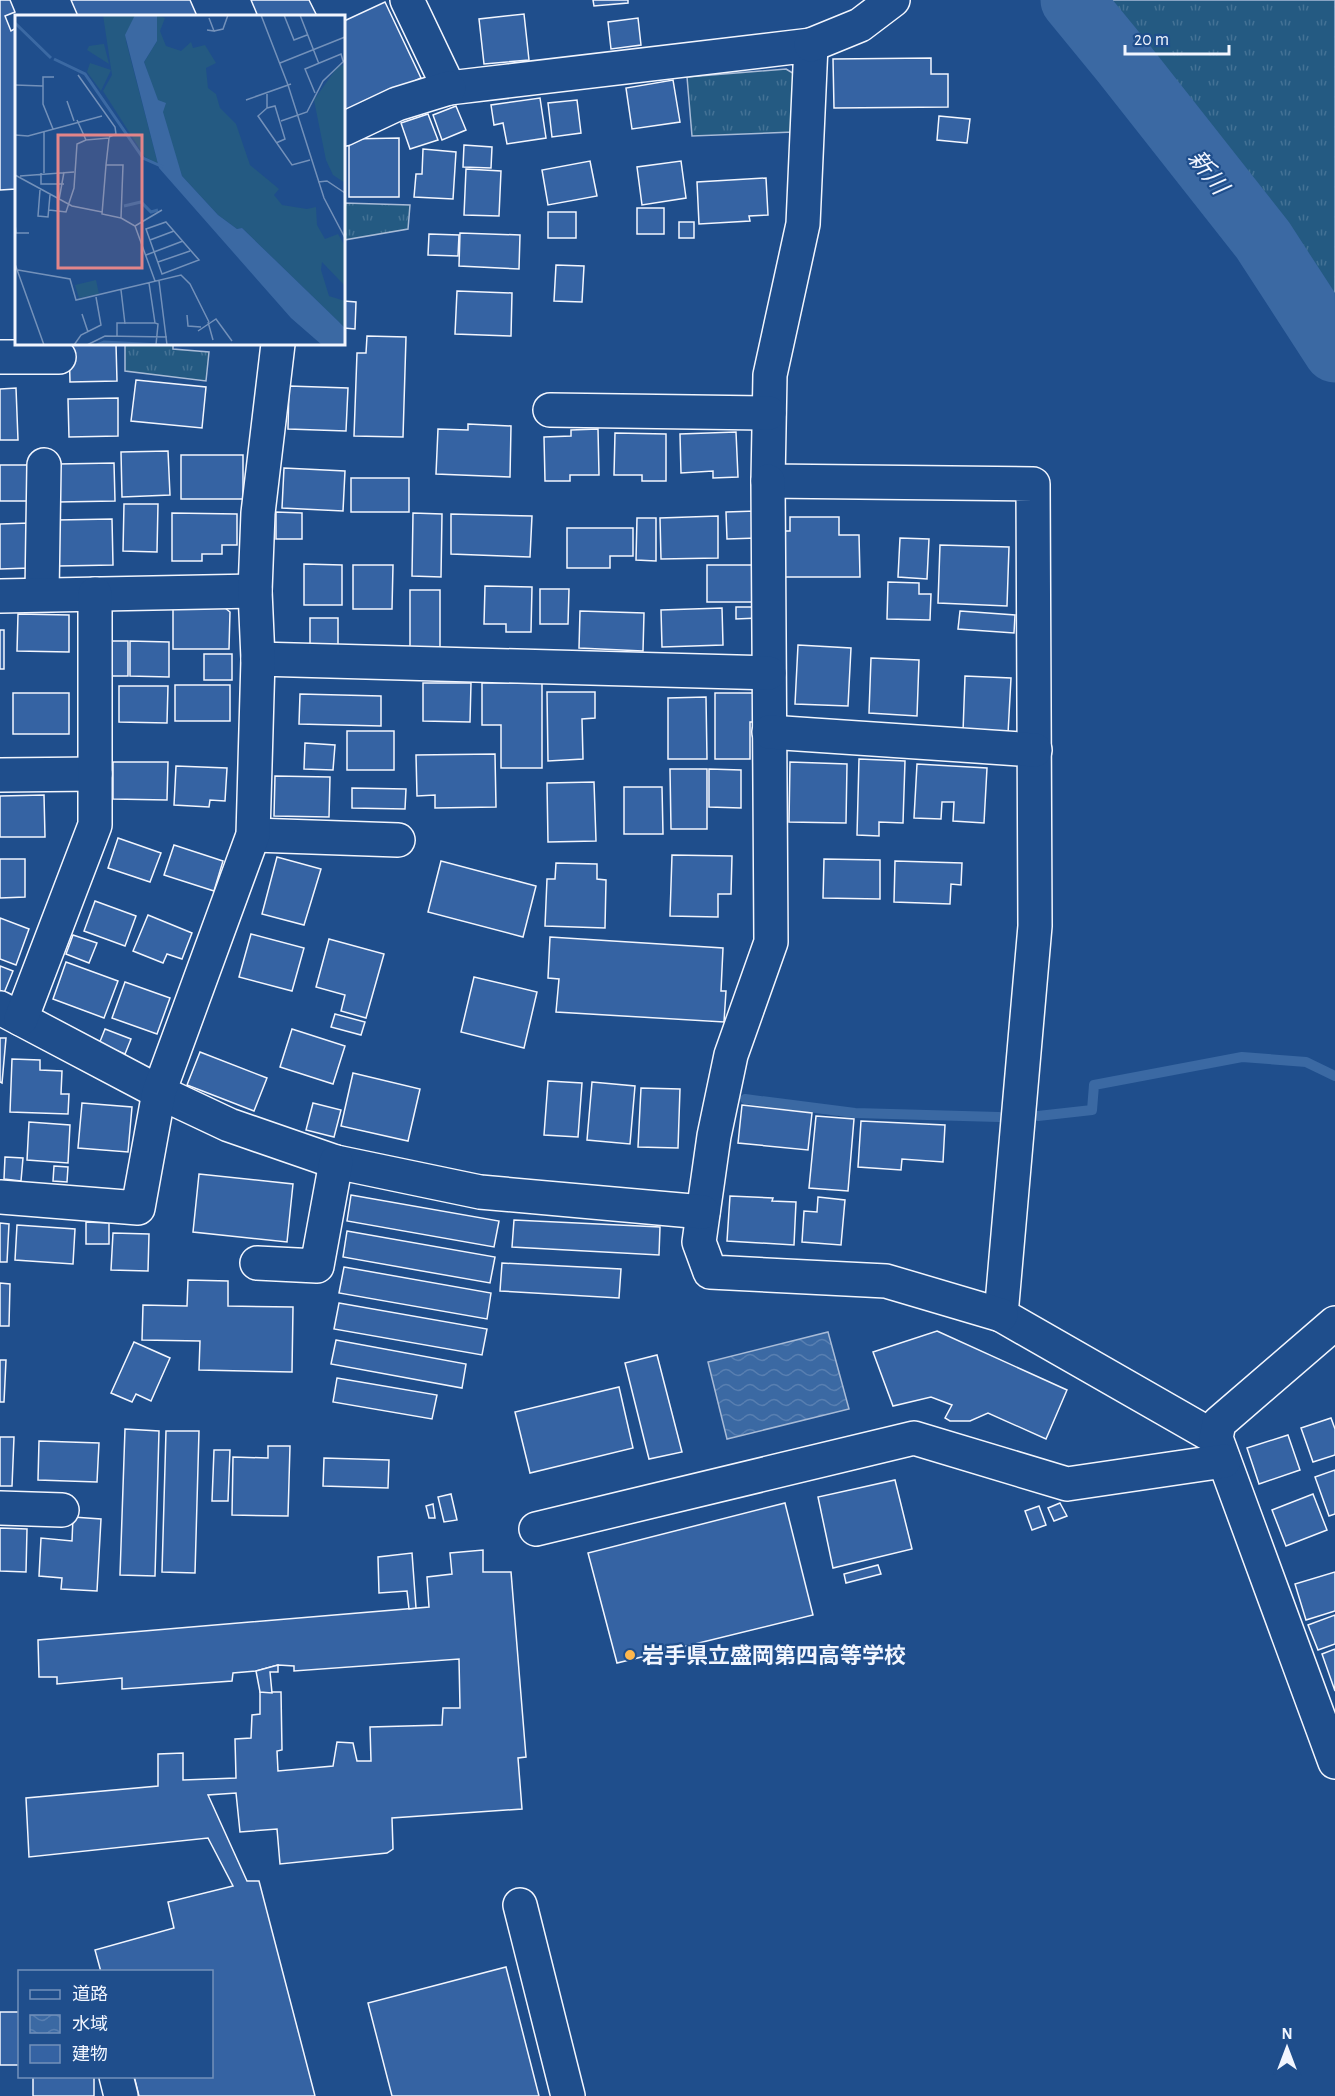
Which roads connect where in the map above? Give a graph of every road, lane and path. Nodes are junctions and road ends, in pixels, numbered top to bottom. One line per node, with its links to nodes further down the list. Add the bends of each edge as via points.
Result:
1 (407, 0): 4 (street)
2 (893, 0): 3 (street, via 860,25)
3 (811, 45): 4 (street); 10 (street, via 803,224 770,375)
4 (449, 88): 5 (street, via 397,105)
5 (345, 129)
6 (278, 345): 13 (street, via 258,513)
7 (0, 357): 8 (street)
8 (59, 357)
9 (550, 410): 10 (street)
10 (769, 413): 12 (street)
11 (45, 465): 14 (street)
12 (768, 481): 18 (street); 20 (street, via 1033,484)
13 (255, 591): 15 (street); 17 (street)
14 (42, 594): 15 (street); 16 (street)
15 (95, 594): 21 (street)
16 (0, 596)
17 (258, 659): 18 (street); 23 (street)
18 (769, 673): 19 (street)
19 (769, 732): 20 (street); 29 (street, via 771,942 731,1055)
20 (1035, 750): 31 (street, via 1035,926)
21 (95, 774): 22 (street); 25 (street, via 95,825)
22 (0, 775)
23 (253, 835): 24 (street); 26 (street)
24 (398, 840)
25 (11, 1014): 26 (street)
26 (159, 1092): 27 (street, via 229,1125); 28 (street, via 138,1208)
27 (336, 1162): 29 (street, via 480,1192); 30 (street, via 317,1266)
28 (0, 1197)
29 (703, 1212): 31 (street, via 699,1242 711,1272 886,1281)
30 (257, 1263)
31 (1001, 1315): 33 (street)
32 (1335, 1323): 33 (street, via 1219,1423)
33 (1220, 1449): 36 (street, via 1067,1484 914,1438); 37 (street)
34 (0, 1508): 35 (street)
35 (62, 1510)
36 (536, 1529)
37 (1335, 1762)
38 (520, 1905): 41 (street)
39 (116, 2078): 40 (street)
40 (121, 2096)
41 (568, 2096)

